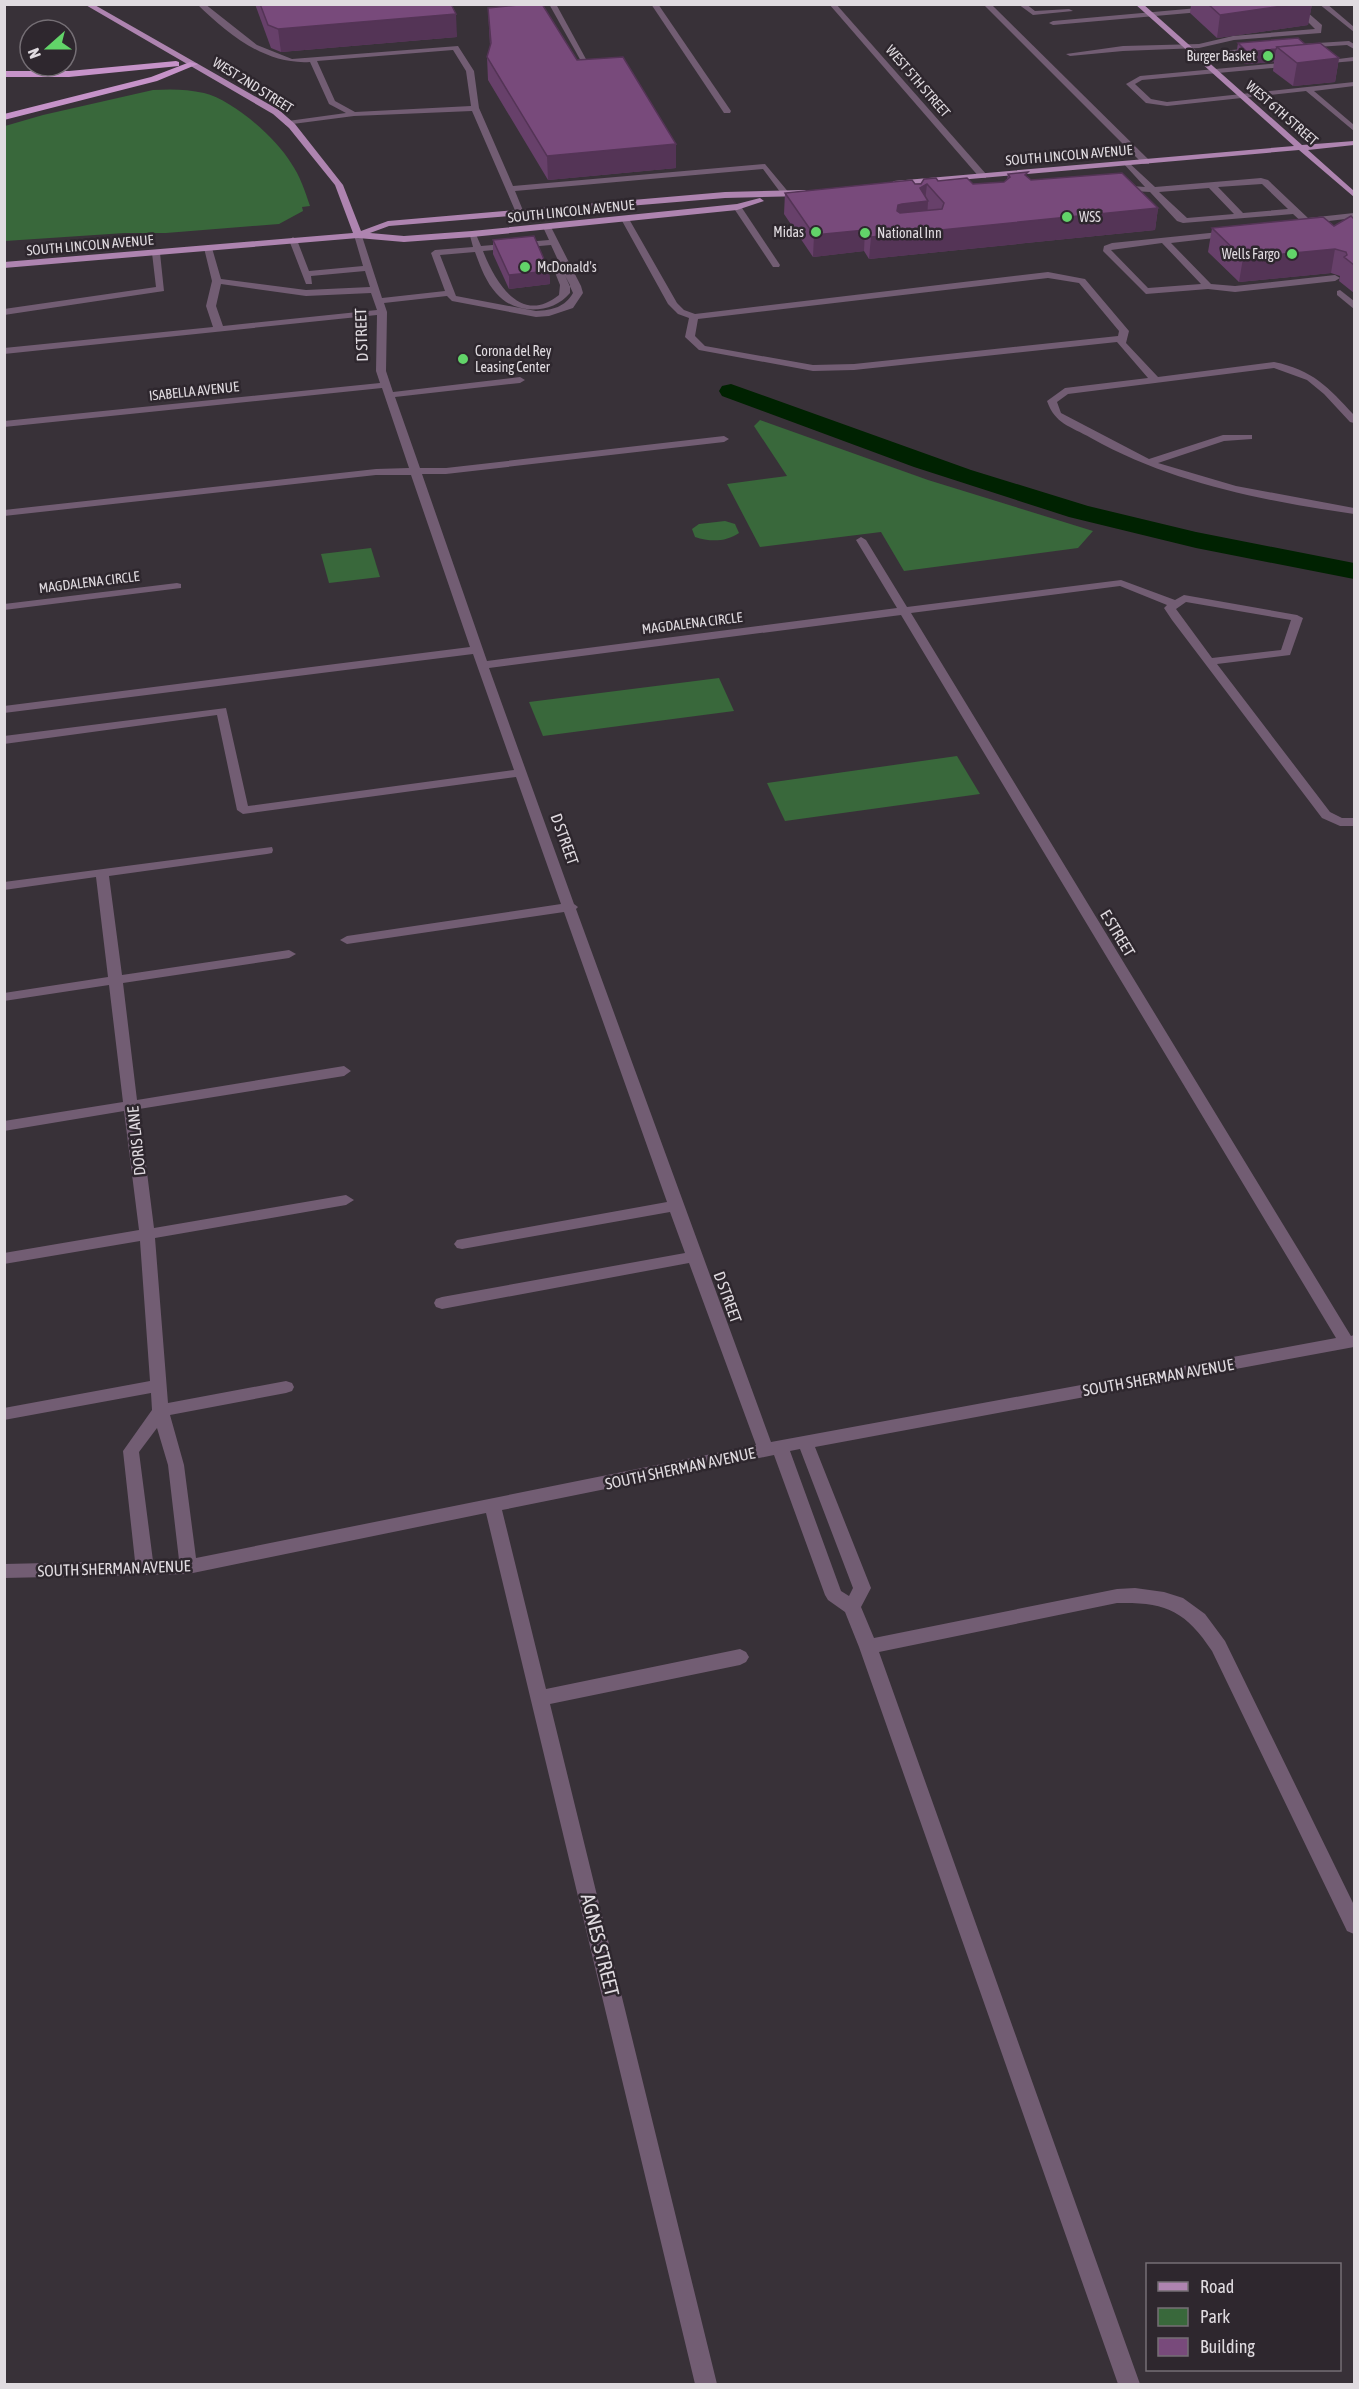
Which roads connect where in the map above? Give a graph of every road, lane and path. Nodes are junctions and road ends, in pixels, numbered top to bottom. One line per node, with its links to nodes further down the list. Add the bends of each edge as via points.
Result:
1 (87, 4): 25 (main road, WEST 2ND STREET)
2 (200, 4): 23 (street, via 275,59)
3 (552, 4): 26 (street)
4 (654, 4): 33 (street)
5 (832, 4): 42 (street, WEST 5TH STREET)
6 (986, 4): 40 (street)
7 (1021, 4): 12 (street, via 1033,13)
8 (1293, 4): 16 (street, via 1319,27 1318,31 1233,38)
9 (1322, 4): 15 (street)
10 (1136, 5): 13 (main road, WEST 6TH STREET)
11 (1223, 7): 13 (street)
12 (1074, 11)
13 (1149, 14): 14 (street); 17 (main road, WEST 6TH STREET)
14 (1053, 22)
15 (1354, 32): 18 (street, via 1344,38 1294,44 1349,43)
16 (1221, 43): 17 (street); 21 (street, via 1261,48)
17 (1186, 46): 19 (street); 21 (main road, WEST 6TH STREET)
18 (1354, 47)
19 (1070, 54)
20 (1354, 54): 24 (street)
21 (1196, 55): 27 (main road, WEST 6TH STREET)
22 (1354, 58): 24 (street)
23 (313, 60): 32 (street, via 455,48 470,71); 34 (street, via 332,102)
24 (1308, 62): 27 (street)
25 (193, 64): 28 (highway, via 71,74); 35 (highway, via 154,79); 36 (main road, WEST 2ND STREET, via 246,93)
26 (590, 70)
27 (1215, 71): 31 (main road, WEST 6TH STREET); 31 (street, via 1140,78 1130,84 1149,102 1167,104)
28 (4, 74)
29 (1354, 84): 30 (street)
30 (1309, 90): 31 (street); 37 (street)
31 (1243, 96): 39 (main road, WEST 6TH STREET)
32 (475, 108): 34 (street); 48 (street)
33 (727, 111)
34 (354, 114): 36 (street)
35 (4, 117)
36 (288, 123): 64 (main road, WEST 2ND STREET, via 339,185)
37 (1354, 129)
38 (1354, 143): 39 (main road, SOUTH LINCOLN AVENUE)
39 (1302, 148): 40 (main road, SOUTH LINCOLN AVENUE); 54 (main road, WEST 6TH STREET)
40 (1146, 162): 41 (main road, SOUTH LINCOLN AVENUE)
41 (1127, 163): 42 (main road, SOUTH LINCOLN AVENUE); 50 (street)
42 (983, 176): 43 (main road, SOUTH LINCOLN AVENUE)
43 (956, 178): 44 (main road, SOUTH LINCOLN AVENUE); 47 (street)
44 (904, 183): 46 (main road, SOUTH LINCOLN AVENUE); 51 (street)
45 (1210, 184): 50 (street); 56 (street, via 1265,182); 58 (street)
46 (880, 186)
47 (962, 186)
48 (510, 189): 53 (street, via 765,166); 57 (street)
49 (1105, 189): 50 (street)
50 (1153, 190): 58 (street, via 1186,221)
51 (910, 191)
52 (809, 192): 53 (main road, SOUTH LINCOLN AVENUE)
53 (786, 194): 55 (main road, SOUTH LINCOLN AVENUE); 57 (main road, SOUTH LINCOLN AVENUE, via 724,195)
54 (1354, 195)
55 (737, 207): 60 (main road, SOUTH LINCOLN AVENUE); 71 (street)
56 (1295, 211): 58 (street); 59 (street, via 1302,223)
57 (520, 213): 64 (main road, SOUTH LINCOLN AVENUE, via 388,224)
58 (1241, 216)
59 (1354, 216)
60 (625, 219): 61 (main road, SOUTH LINCOLN AVENUE); 89 (street, via 673,304)
61 (547, 227): 63 (main road, SOUTH LINCOLN AVENUE); 67 (street)
62 (1244, 233): 66 (street)
63 (472, 234): 64 (main road, SOUTH LINCOLN AVENUE, via 404,239); 69 (street)
64 (358, 235): 65 (main road, SOUTH LINCOLN AVENUE); 73 (street, D STREET)
65 (293, 240): 68 (main road, SOUTH LINCOLN AVENUE); 74 (street)
66 (1165, 241): 78 (street); 78 (street, via 1112,246 1107,251 1146,291)
67 (550, 242): 69 (street); 77 (street); 83 (street, via 576,286 576,300 570,306 536,314)
68 (208, 248): 70 (main road, SOUTH LINCOLN AVENUE); 76 (street)
69 (478, 249): 79 (street); 83 (street, via 435,253)
70 (156, 253): 72 (main road, SOUTH LINCOLN AVENUE); 87 (street, via 161,289)
71 (776, 265)
72 (4, 266)
73 (368, 268): 74 (street); 80 (street, D STREET)
74 (306, 274): 81 (street)
75 (1335, 278): 78 (street, via 1234,289)
76 (217, 281): 81 (street); 90 (street, via 211,306)
77 (565, 285): 79 (street, via 557,292 531,297); 85 (street, via 561,298 549,305)
78 (1208, 286)
79 (496, 289): 85 (street)
80 (375, 290): 81 (street); 84 (street, D STREET)
81 (313, 293)
82 (1340, 293): 86 (street)
83 (451, 296): 84 (street); 85 (street)
84 (378, 301): 88 (street, D STREET)
85 (516, 304)
86 (1354, 306)
87 (4, 312)
88 (382, 312): 90 (street); 95 (street, D STREET, via 381,371)
89 (694, 317): 91 (street, via 690,337 702,348 813,368); 91 (street, via 1048,275 1082,281 1124,331)
90 (219, 329): 92 (street)
91 (1123, 338): 93 (street, via 1121,343)
92 (4, 351)
93 (1155, 379): 96 (street, via 1274,365 1295,368 1316,380); 100 (street, via 1065,391 1052,401 1057,415)
94 (519, 380): 95 (street, ISABELLA AVENUE)
95 (388, 390): 97 (street, ISABELLA AVENUE); 101 (street, D STREET)
96 (1354, 420)
97 (4, 424)
98 (1248, 437): 100 (street, via 1223,438)
99 (724, 439): 101 (street, via 446,471)
100 (1148, 463): 102 (street, via 1203,481)
101 (416, 471): 103 (street, via 376,472); 109 (street, D STREET)
102 (1354, 511)
103 (4, 513)
104 (861, 540): 108 (street, E STREET)
105 (177, 586): 107 (street, MAGDALENA CIRCLE)
106 (1176, 604): 108 (street, MAGDALENA CIRCLE, via 1121,583); 110 (street, via 1170,608); 110 (street, via 1184,598 1296,618 1286,653)
107 (4, 608)
108 (904, 610): 111 (street, MAGDALENA CIRCLE); 134 (street, E STREET)
109 (477, 650): 111 (street, D STREET); 112 (street)
110 (1209, 662): 115 (street, via 1326,815 1340,822)
111 (484, 665): 114 (street, D STREET)
112 (4, 710)
113 (4, 740): 114 (street, via 222,711 243,810)
114 (522, 773): 119 (street, D STREET)
115 (1354, 822)
116 (267, 850): 117 (street)
117 (102, 872): 118 (street); 122 (street, DORIS LANE)
118 (4, 886)
119 (571, 907): 120 (street); 128 (street, D STREET)
120 (347, 940)
121 (289, 954): 122 (street)
122 (116, 980): 123 (street); 125 (street, DORIS LANE)
123 (4, 997)
124 (344, 1071): 125 (street)
125 (133, 1106): 126 (street); 129 (street, DORIS LANE)
126 (4, 1126)
127 (346, 1200): 129 (street)
128 (676, 1206): 130 (street); 131 (street, D STREET)
129 (147, 1235): 132 (street); 135 (street, DORIS LANE)
130 (462, 1244)
131 (694, 1257): 133 (street); 140 (street, D STREET)
132 (4, 1259)
133 (442, 1303)
134 (1351, 1342): 139 (street, SOUTH SHERMAN AVENUE)
135 (157, 1386): 137 (street, DORIS LANE); 138 (street)
136 (286, 1387): 137 (street)
137 (160, 1412): 142 (street, DORIS LANE, via 176,1465); 143 (street, via 131,1451)
138 (4, 1414)
139 (805, 1442): 140 (street, SOUTH SHERMAN AVENUE); 145 (street, via 862,1588)
140 (773, 1449): 141 (street, SOUTH SHERMAN AVENUE); 145 (street, D STREET, via 834,1595)
141 (493, 1506): 142 (street, SOUTH SHERMAN AVENUE); 148 (street, AGNES STREET)
142 (188, 1567): 143 (street, SOUTH SHERMAN AVENUE)
143 (145, 1569): 144 (street, SOUTH SHERMAN AVENUE)
144 (4, 1571)
145 (852, 1607): 146 (street)
146 (868, 1647): 149 (street, via 1117,1596 1141,1594 1186,1607 1206,1625 1219,1646); 151 (street)
147 (740, 1657): 148 (street)
148 (540, 1698): 150 (street, AGNES STREET)
149 (1354, 1925)
150 (706, 2385)
151 (1129, 2385)

